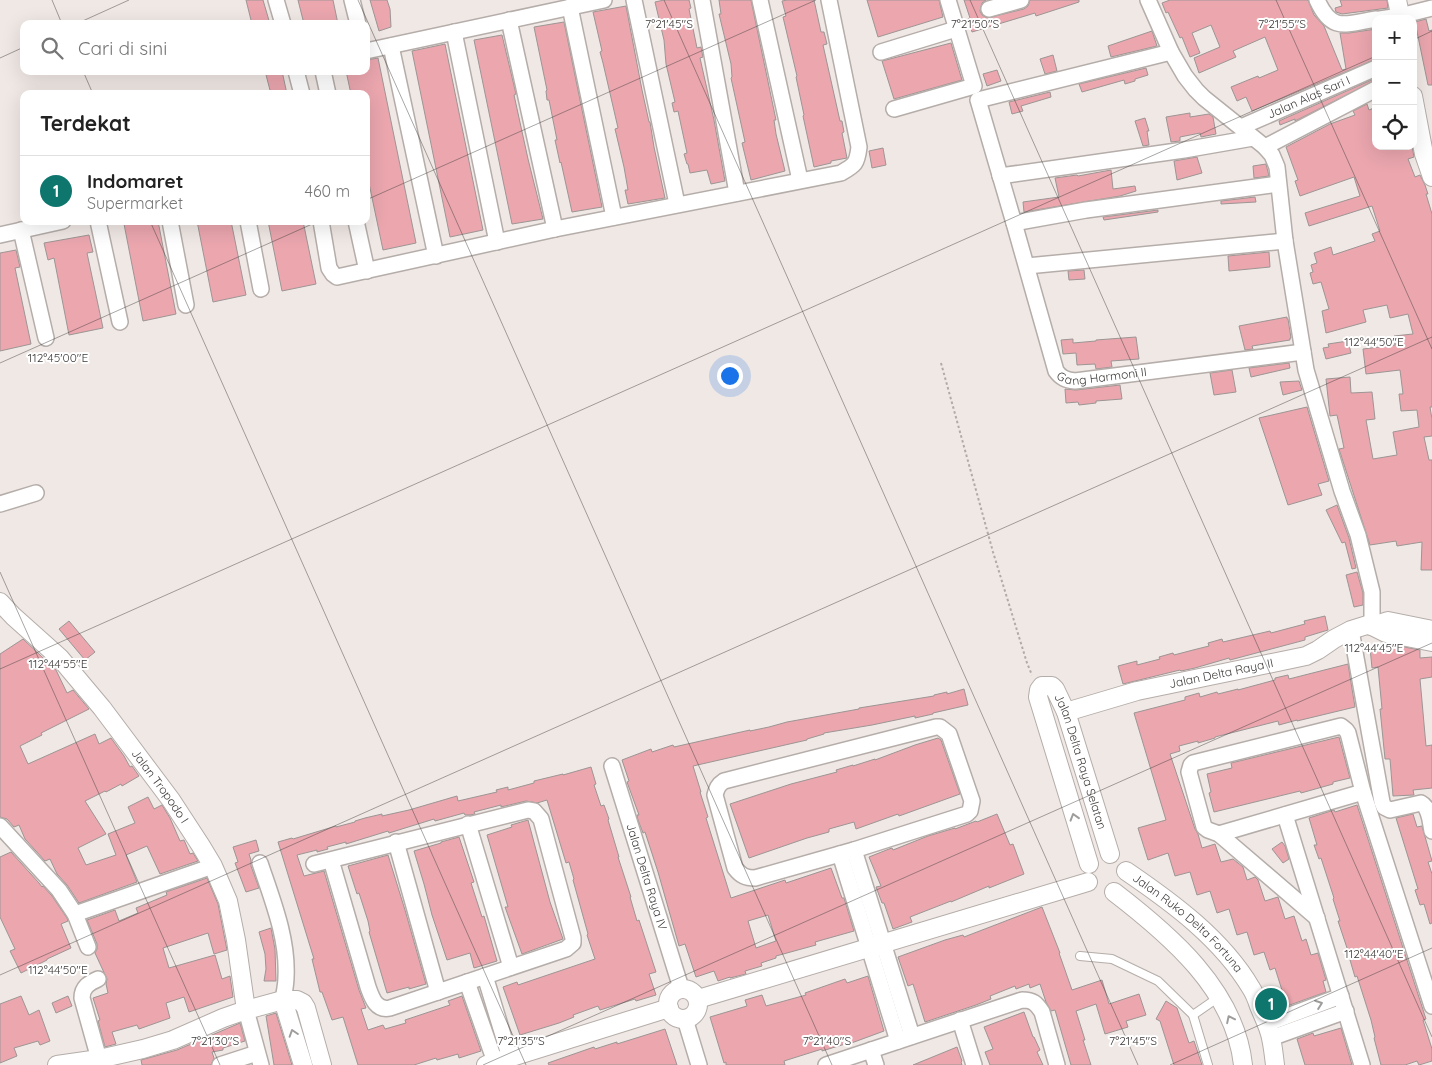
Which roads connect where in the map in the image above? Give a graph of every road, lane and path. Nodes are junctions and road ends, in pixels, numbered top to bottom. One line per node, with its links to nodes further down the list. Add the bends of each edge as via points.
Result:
1 (276, 0): 16 (street)
2 (352, 0): 17 (street)
3 (604, 0): 12 (street)
4 (634, 0): 41 (street)
5 (702, 0): 40 (street)
6 (760, 0): 38 (street)
7 (829, 0): 38 (street, via 855,121 858,160 841,173)
8 (948, 0): 20 (street)
9 (1021, 0): 14 (street)
10 (1148, 0): 25 (street)
11 (1316, 0): 19 (street, via 1328,19 1339,25)
12 (570, 7): 18 (street); 42 (street)
13 (1432, 8): 15 (street)
14 (989, 10)
15 (1399, 12)
16 (282, 20)
17 (357, 20)
18 (509, 20): 21 (street); 50 (street)
19 (1372, 20)
20 (956, 28): 24 (street); 33 (street, via 974,86)
21 (454, 32): 22 (street); 54 (street)
22 (391, 46): 23 (street); 55 (street)
23 (370, 50)
24 (882, 52)
25 (1171, 52): 34 (street, via 1196,90); 36 (street, Gang Harmoni II, via 978,100)
26 (1372, 70): 34 (street, Jalan Alas Sari I)
27 (297, 75): 29 (street)
28 (325, 75): 30 (street)
29 (301, 90)
30 (327, 90)
31 (1372, 91): 35 (street)
32 (1415, 105): 37 (street)
33 (894, 109)
34 (1241, 127): 35 (street)
35 (1259, 142): 36 (street); 39 (street, via 1277,167)
36 (1000, 176): 43 (street, Gang Harmoni II)
37 (1432, 177)
38 (800, 180): 40 (street)
39 (1278, 184): 43 (street); 53 (street)
40 (737, 193): 41 (street)
41 (677, 204): 42 (street)
42 (614, 217): 50 (street)
43 (1014, 223): 56 (street, Gang Harmoni II)
44 (44, 225): 51 (street)
45 (99, 225): 60 (street)
46 (171, 225): 59 (street)
47 (249, 225): 58 (street)
48 (322, 225): 57 (street, via 329,268 333,274 337,277)
49 (357, 225): 57 (street)
50 (555, 229): 54 (street)
51 (21, 230): 52 (street); 61 (street)
52 (0, 234)
53 (1285, 241): 56 (street); 62 (street)
54 (497, 242): 55 (street)
55 (436, 256): 57 (street)
56 (1026, 266): 62 (street, Gang Harmoni II, via 1056,371 1067,380)
57 (367, 271)
58 (262, 289)
59 (186, 305)
60 (120, 322)
61 (46, 338)
62 (1303, 352): 67 (street, via 1342,491 1358,535 1372,592)
63 (940, 364): 71 (path)
64 (36, 494): 65 (street)
65 (0, 504)
66 (0, 602): 87 (street, Jalan Tropodo I, via 60,658 102,708 188,824)
67 (1372, 626): 68 (street, Jalan Delta Raya II); 69 (street, Jalan Delta Raya II, via 1388,621); 70 (street, via 1386,633)
68 (1351, 630): 72 (street, Jalan Delta Raya II, via 1306,656 1137,691); 78 (street, via 1384,807 1390,810 1424,804)
69 (1432, 630)
70 (1432, 642)
71 (1027, 663)
72 (1066, 712): 82 (street, Jalan Delta Raya Selatan); 86 (street, Jalan Delta Raya Selatan, one-way to 72, via 1038,697 1042,686 1056,689)
73 (612, 766): 100 (street, Jalan Delta Raya IV)
74 (1363, 792): 75 (street); 79 (street, via 1348,733 1341,726 1193,763 1190,772 1203,824); 106 (street)
75 (1285, 815): 79 (street); 92 (street)
76 (468, 824): 80 (street); 96 (street); 96 (street, via 528,810 534,811 541,819 573,943 566,949)
77 (0, 826): 91 (street, via 59,890)
78 (1432, 831)
79 (1218, 834): 92 (street)
80 (396, 842): 83 (street); 101 (street)
81 (847, 852): 81 (street, via 970,811 972,801 945,730 936,727 724,781 716,788 715,795 735,868 740,875 755,878); 93 (street)
82 (1110, 854): 86 (street, via 1098,855); 88 (street, via 1120,860)
83 (331, 860): 85 (street); 101 (street, via 368,987 376,1004 385,1009)
84 (260, 863): 105 (street, via 284,944 286,977)
85 (314, 864)
86 (1088, 864): 89 (street)
87 (213, 866): 91 (street); 108 (street, Jalan Tropodo I, via 230,910)
88 (1126, 871): 90 (street, via 1124,883); 113 (street, Jalan Ruko Delta Fortuna, via 1191,919 1220,947 1252,989)
89 (1088, 882): 90 (street, via 1102,893); 93 (street)
90 (1114, 892): 103 (street, Jalan Ruko Delta Fortuna, via 1153,922 1184,952)
91 (75, 914): 94 (street)
92 (1317, 918): 102 (street)
93 (877, 945): 104 (street); 114 (street); 115 (street)
94 (88, 947)
95 (1080, 956): 110 (lane, via 1112,959 1158,981)
96 (511, 967): 97 (street)
97 (485, 976): 99 (street); 119 (street)
98 (98, 978): 117 (street, via 82,991 82,998)
99 (467, 982): 101 (street); 119 (street)
100 (681, 988): 104 (street, via 692,990); 107 (street, via 669,998)
101 (438, 992)
102 (1341, 996): 109 (street); 113 (street, one-way to 102)
103 (1219, 997): 110 (lane); 130 (street, Jalan Ruko Delta Fortuna, one-way to 103, via 1234,1028)
104 (698, 999): 111 (street, via 698,1009)
105 (283, 1000): 108 (street); 122 (street, one-way to 105); 123 (street, via 297,1000 305,1005)
106 (1432, 1006)
107 (669, 1008): 111 (street, via 675,1017); 119 (street)
108 (246, 1010): 117 (street, via 173,1040); 118 (street)
109 (1346, 1011): 113 (street); 132 (street)
110 (1193, 1015): 129 (lane)
111 (685, 1019): 124 (street)
112 (960, 1020): 114 (street); 127 (street); 128 (street, via 1022,1000 1032,1000 1042,1012)
113 (1269, 1031): 131 (street, Jalan Ruko Delta Fortuna)
114 (912, 1036): 115 (street)
115 (898, 1041): 116 (street)
116 (871, 1050): 125 (street); 126 (street)
117 (99, 1059): 120 (street)
118 (259, 1059): 121 (street)
119 (497, 1062)
120 (57, 1065)
121 (220, 1065)
122 (303, 1065)
123 (322, 1065)
124 (699, 1065)
125 (826, 1065)
126 (876, 1065)
127 (974, 1065)
128 (1057, 1065)
129 (1208, 1065)
130 (1243, 1065)
131 (1275, 1065)
132 (1362, 1065)

